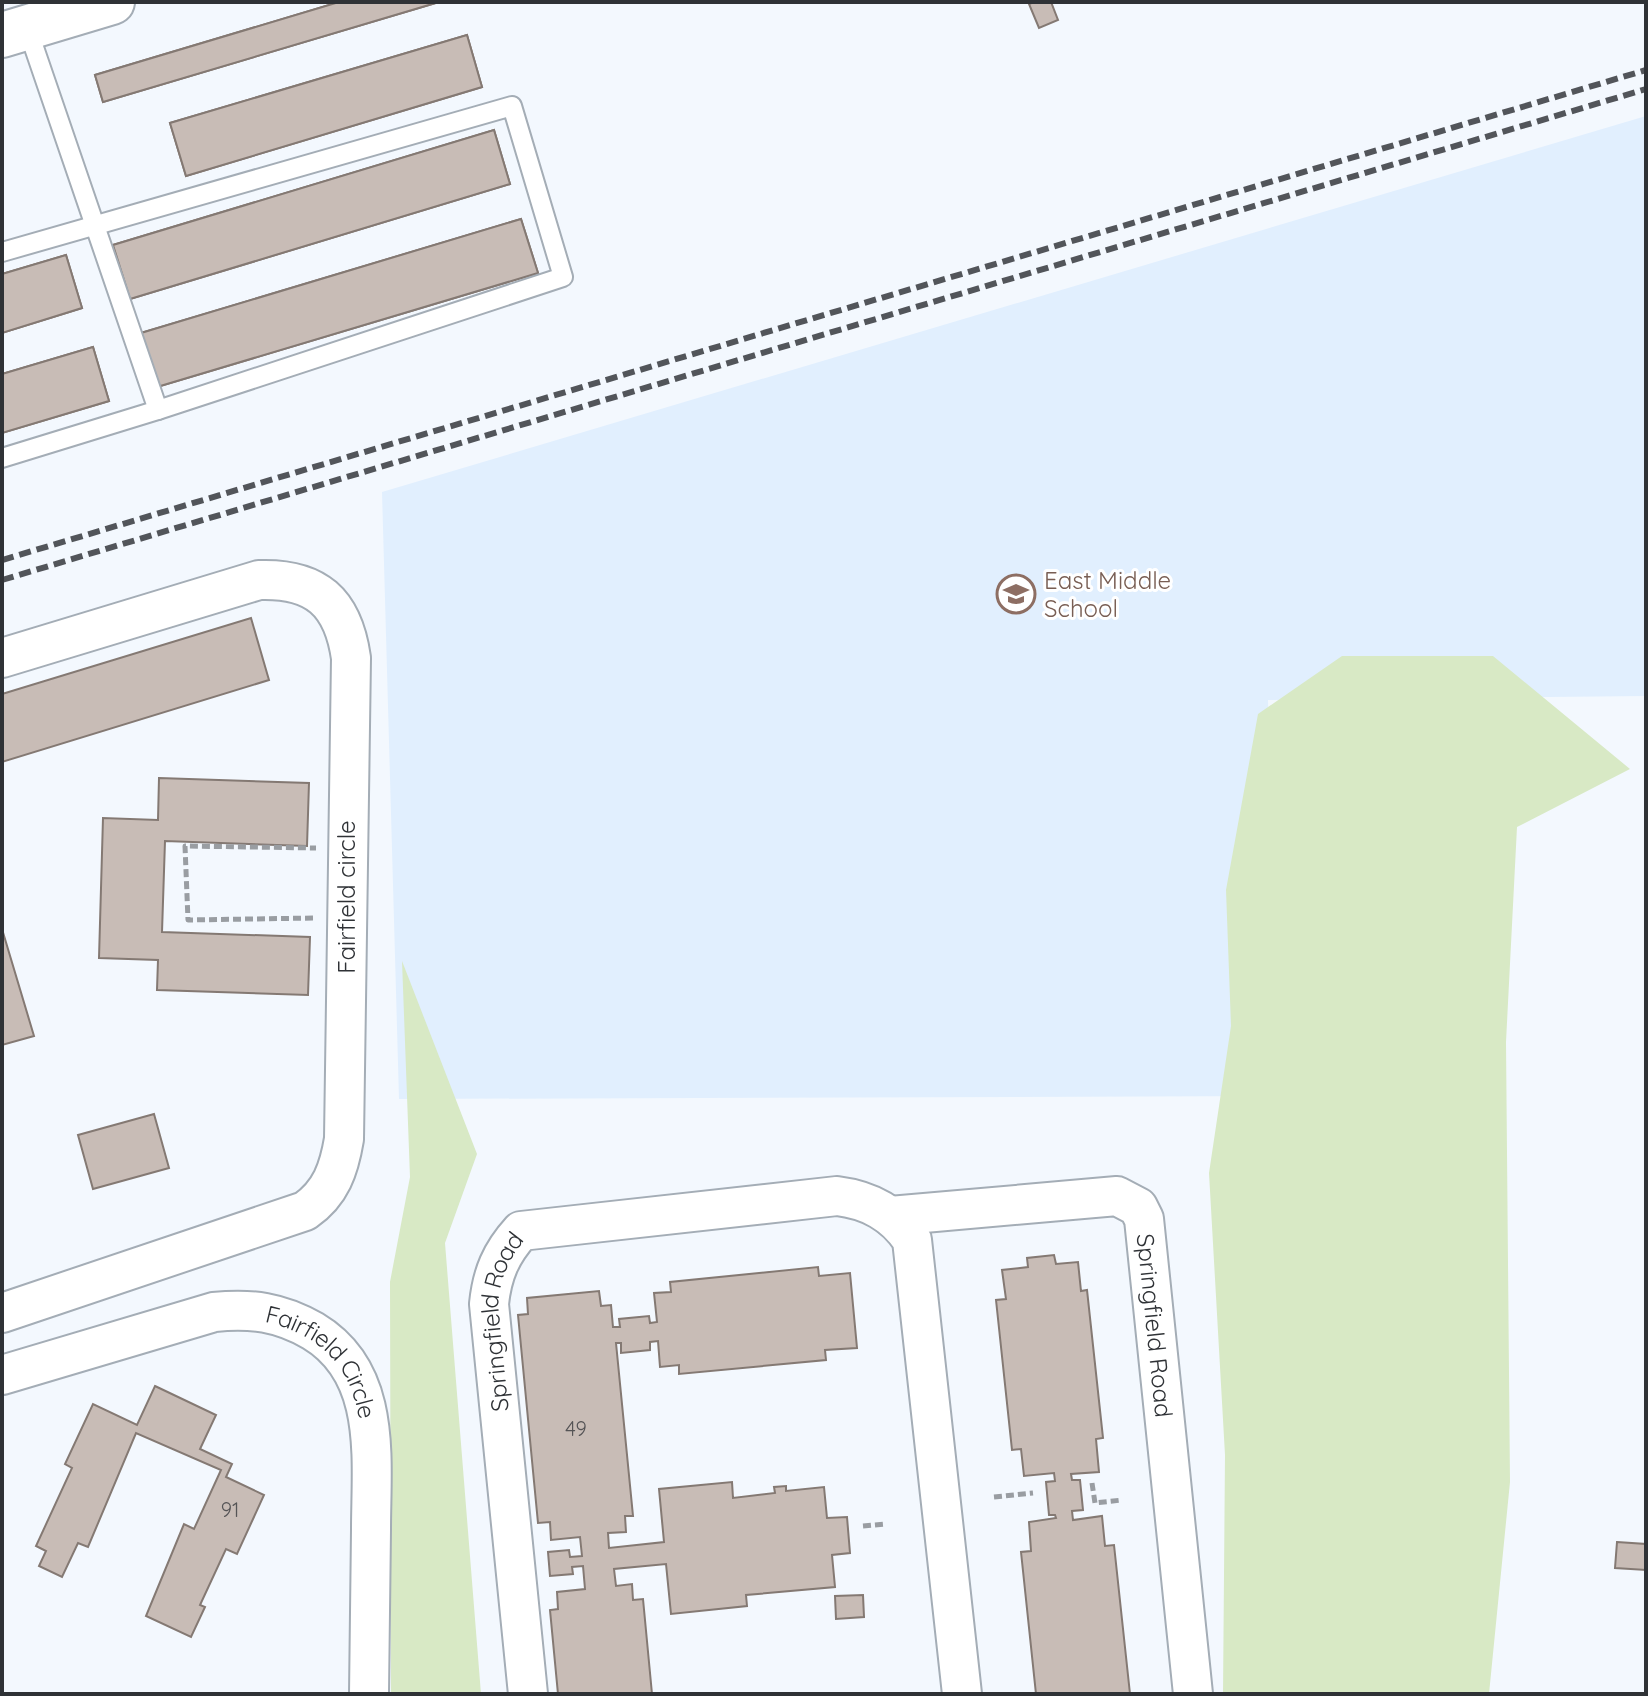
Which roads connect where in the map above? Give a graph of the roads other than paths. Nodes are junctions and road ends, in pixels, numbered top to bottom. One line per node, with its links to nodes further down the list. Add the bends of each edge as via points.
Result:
1 (112, 2): 2 (main road)
2 (14, 31): 3 (lane)
3 (94, 223): 4 (lane); 5 (lane); 5 (lane, via 512,106 563,277)
4 (2, 252)
5 (158, 410): 6 (lane)
6 (2, 458)
7 (2, 658): 9 (street, Fairfield circle, via 275,579 313,589 329,600 341,616 351,658 344,1139 330,1186 305,1211)
8 (890, 1216): 12 (street, Springfield Road, via 872,1204 837,1196 521,1231 511,1241 495,1270 489,1304); 13 (street, Springfield Road, via 912,1240); 14 (street, Springfield Road, via 1117,1196 1138,1207 1146,1235)
9 (2, 1313)
10 (2, 1375): 11 (street, Fairfield Circle, via 214,1312 249,1308 290,1318 326,1339 348,1362 368,1415)
11 (369, 1694)
12 (528, 1694)
13 (962, 1694)
14 (1193, 1694)

